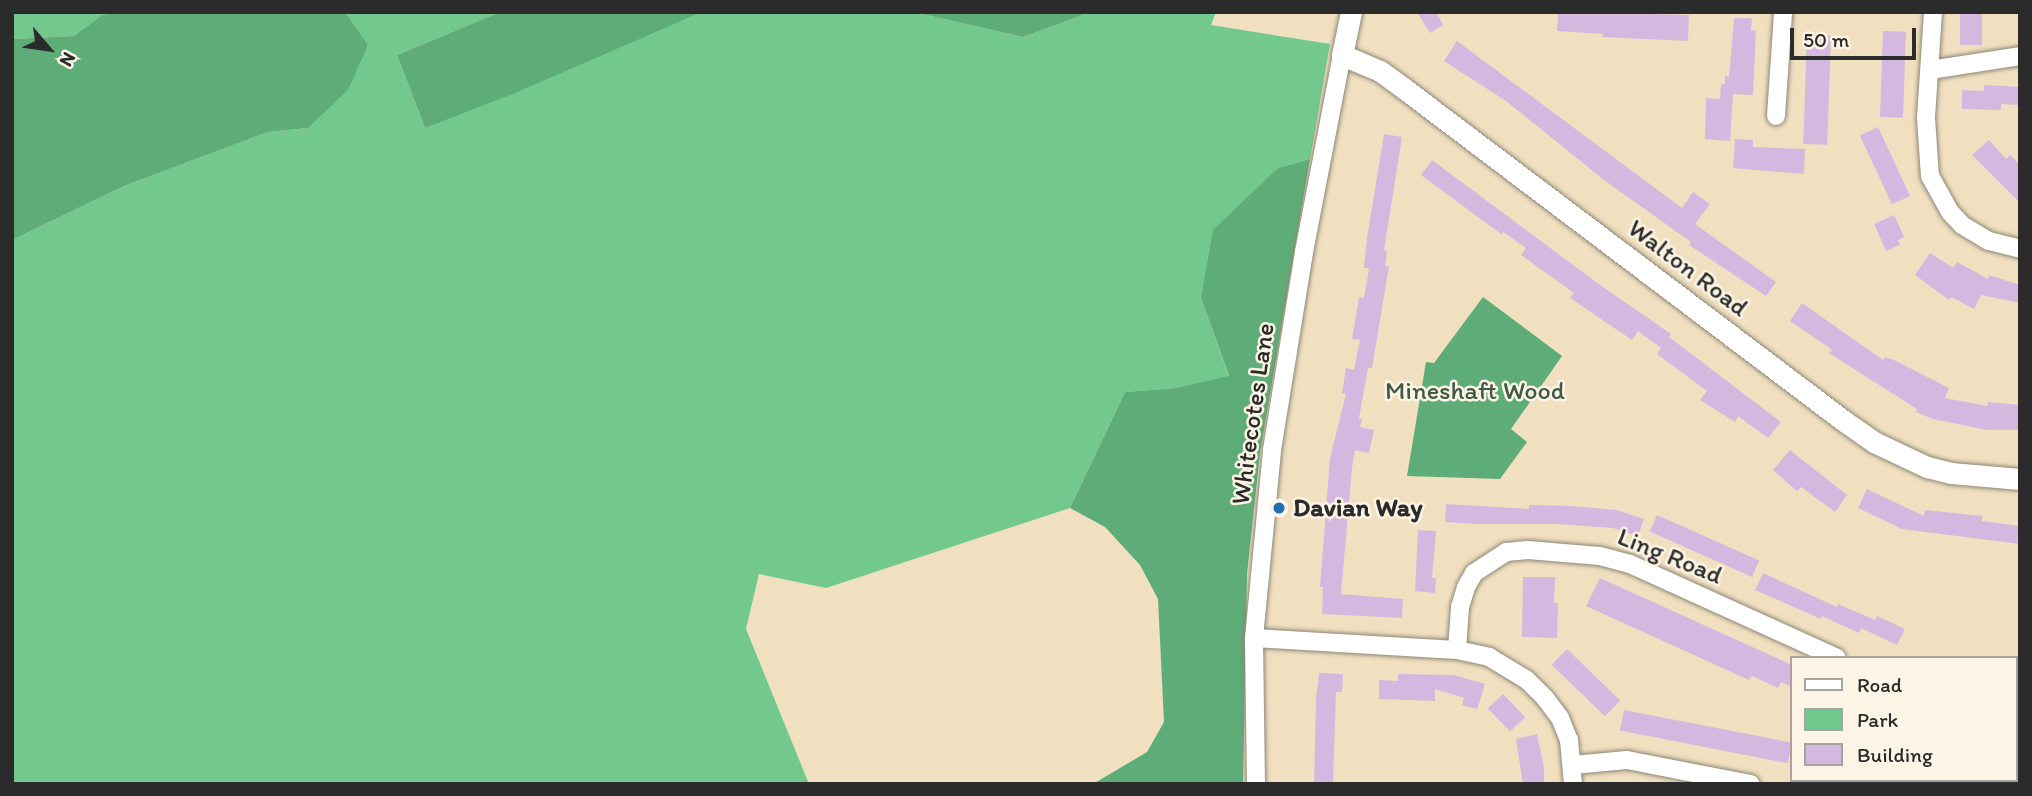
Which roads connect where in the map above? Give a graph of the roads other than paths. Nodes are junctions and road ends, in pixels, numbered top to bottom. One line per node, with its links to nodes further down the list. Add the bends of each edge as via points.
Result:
1 (1351, 12): 4 (main road)
2 (1783, 12): 7 (street)
3 (1933, 12): 6 (street)
4 (1342, 55): 9 (main road, Walton Road, via 1380,71 1874,442 1927,467); 10 (street, Whitecotes Lane, via 1272,450)
5 (2020, 56): 6 (street)
6 (1930, 70): 8 (street, via 1926,147 1930,176 1939,194 1962,225 1989,241)
7 (1776, 116)
8 (2020, 249)
9 (2020, 479)
10 (1254, 638): 11 (street); 14 (street, Whitecotes Lane)
11 (1457, 650): 12 (street, Ling Road, via 1460,607 1474,573 1506,552 1528,550 1600,556 1630,564); 13 (street, via 1510,667 1545,698 1564,729)
12 (1833, 656)
13 (1573, 765): 15 (street); 16 (street, via 1627,760)
14 (1256, 784)
15 (1573, 784)
16 (1751, 784)

